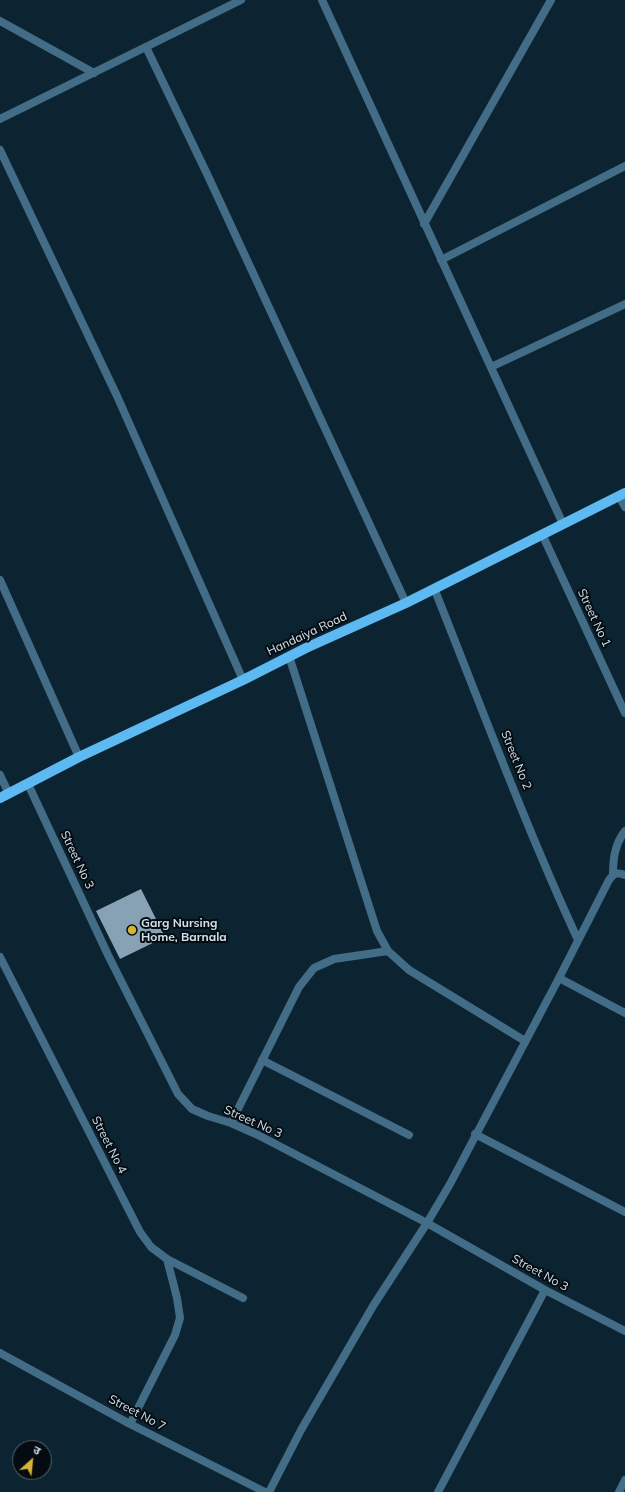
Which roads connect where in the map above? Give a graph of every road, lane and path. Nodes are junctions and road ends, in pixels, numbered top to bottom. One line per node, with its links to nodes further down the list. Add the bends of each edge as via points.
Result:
1 (241, 0): 5 (street)
2 (322, 0): 10 (street)
3 (551, 0): 10 (street)
4 (0, 21): 6 (street)
5 (146, 47): 6 (street); 20 (street)
6 (94, 73): 7 (street)
7 (0, 119)
8 (0, 150): 22 (street, via 117,396)
9 (625, 166): 11 (street)
10 (424, 224): 11 (street)
11 (441, 260): 13 (street)
12 (625, 304): 13 (street)
13 (491, 367): 16 (street)
14 (622, 494): 15 (street); 16 (main road, Handaiya Road)
15 (625, 507)
16 (563, 524): 17 (main road, Handaiya Road)
17 (542, 534): 19 (main road, Handaiya Road); 23 (street, Street No 1)
18 (0, 580): 24 (street)
19 (434, 588): 20 (main road, Handaiya Road); 31 (street, Street No 2, via 532,834)
20 (406, 603): 21 (main road, Handaiya Road)
21 (290, 656): 22 (main road, Handaiya Road); 32 (street, via 377,931)
22 (244, 680): 24 (main road, Handaiya Road)
23 (625, 713)
24 (79, 757): 26 (main road, Handaiya Road)
25 (0, 775): 27 (street)
26 (28, 784): 27 (main road, Handaiya Road); 38 (street, Street No 3, via 108,955 178,1094 192,1109)
27 (4, 796)
28 (625, 831): 29 (street, via 616,848)
29 (613, 874): 30 (street); 31 (street)
30 (625, 875)
31 (578, 940): 34 (street)
32 (388, 952): 36 (street, via 409,970); 37 (street, via 334,959 314,968 299,987)
33 (0, 957): 43 (street, Street No 4, via 140,1232 151,1248)
34 (559, 978): 35 (street); 36 (street)
35 (625, 1012)
36 (525, 1041): 39 (street)
37 (262, 1060): 38 (street); 40 (street)
38 (230, 1122): 42 (street, Street No 3)
39 (476, 1134): 41 (street); 42 (street)
40 (409, 1135)
41 (625, 1212)
42 (427, 1223): 44 (street, Street No 3); 51 (street, via 344,1356)
43 (167, 1259): 45 (street, Street No 4); 48 (street, via 180,1318 175,1335)
44 (545, 1290): 46 (street, Street No 3); 52 (street)
45 (243, 1298)
46 (625, 1331)
47 (0, 1353): 48 (street, Street No 7)
48 (130, 1424): 50 (street, Street No 7)
49 (625, 1480): 53 (street)
50 (265, 1492)
51 (268, 1492)
52 (438, 1492)
53 (619, 1492)

